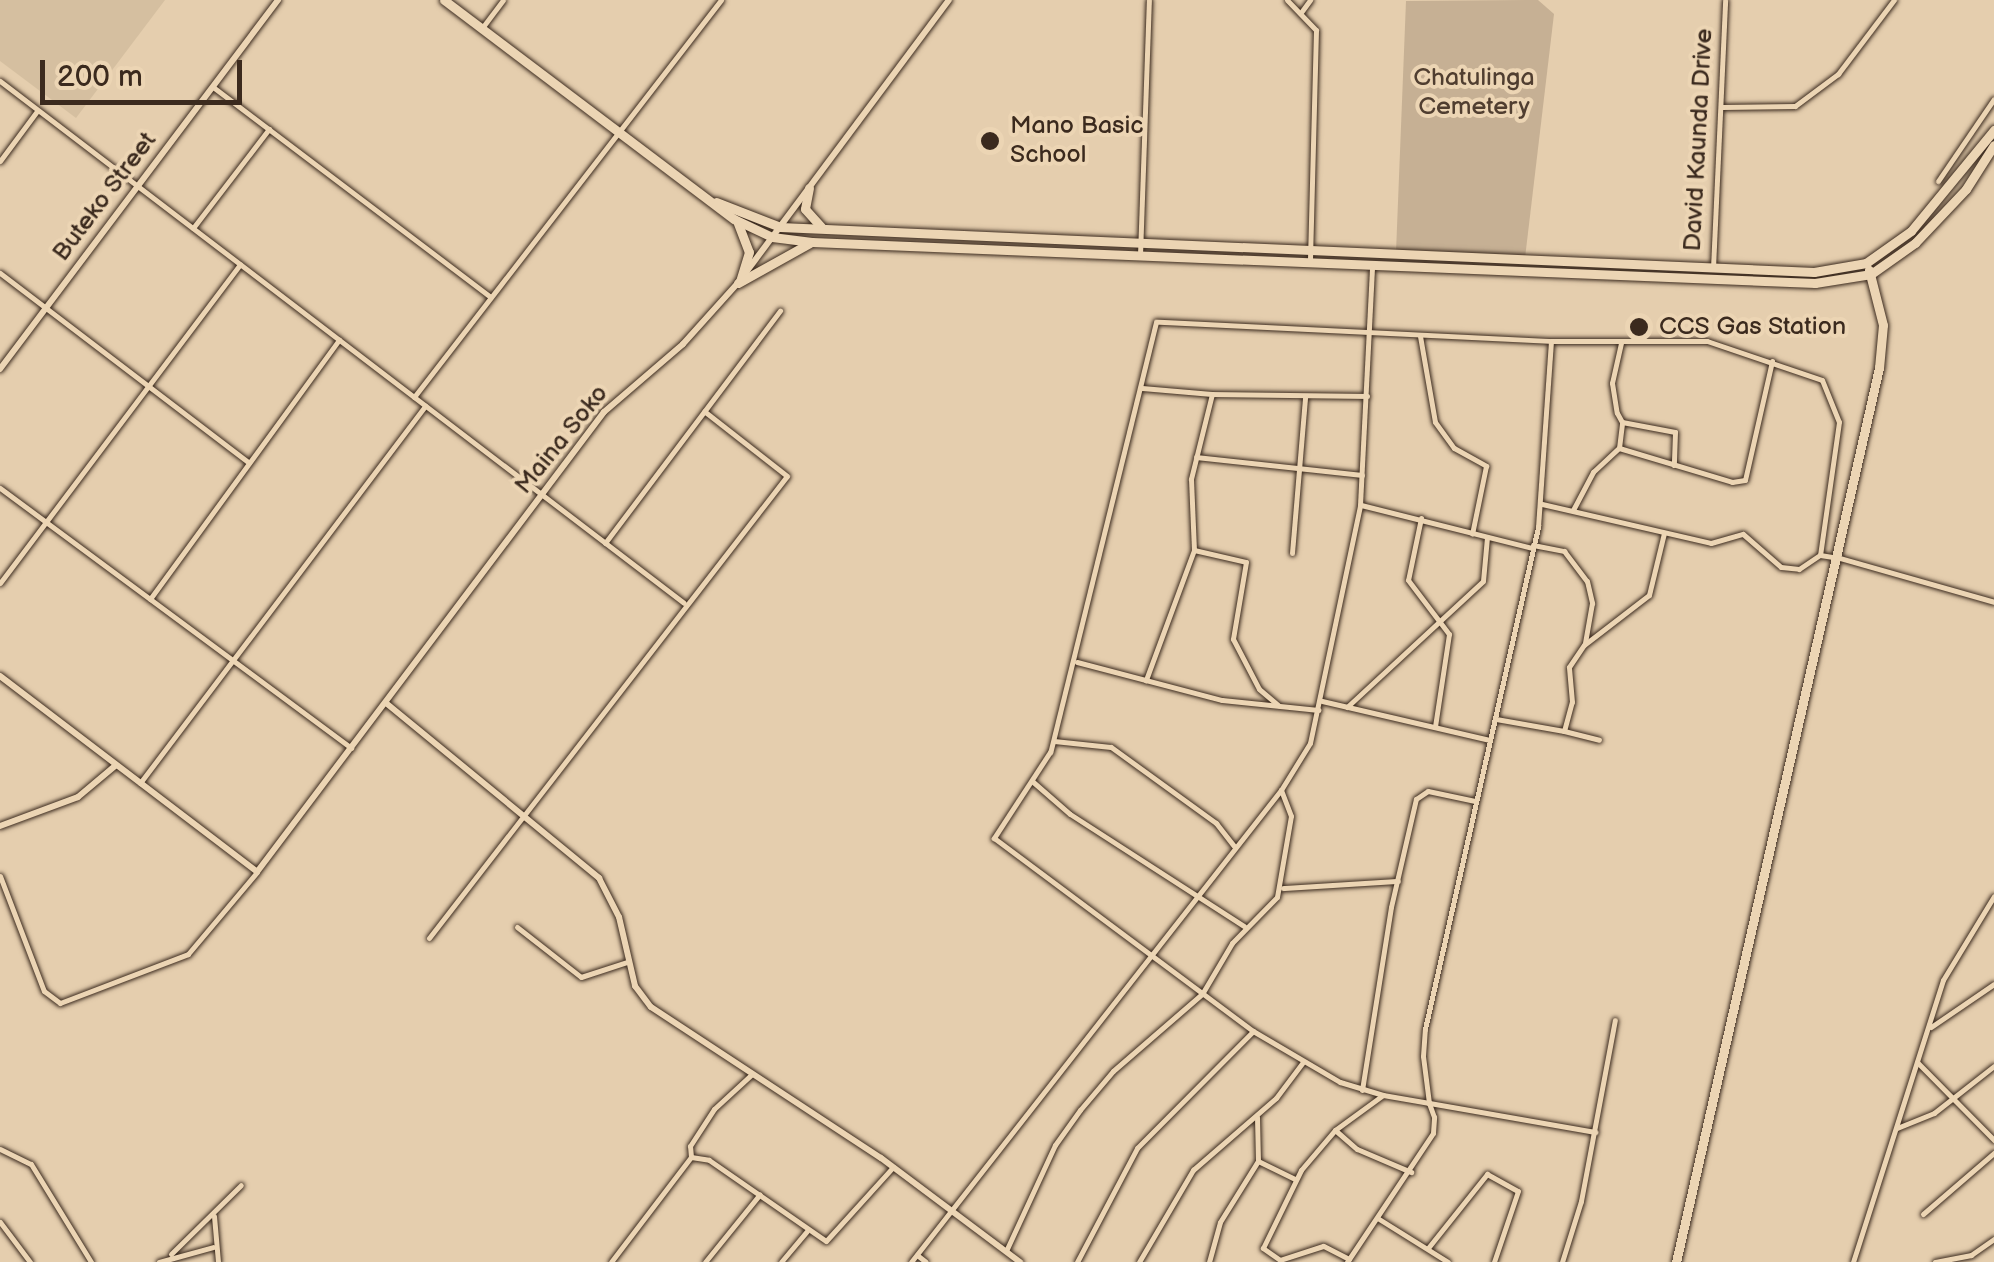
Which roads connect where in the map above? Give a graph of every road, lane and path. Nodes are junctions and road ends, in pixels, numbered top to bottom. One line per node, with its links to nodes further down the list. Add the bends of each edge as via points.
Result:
1 (278, 0): 16 (street, Buteko Street)
2 (444, 0): 14 (main road)
3 (503, 0): 14 (street)
4 (709, 0): 12 (street)
5 (949, 0): 27 (street, Maina Soko)
6 (1149, 0): 35 (street)
7 (1288, 0): 13 (street)
8 (1310, 0): 13 (street)
9 (1714, 0): 10 (street)
10 (1725, 0): 18 (street, David Kaunda Drive)
11 (1894, 0): 18 (street, via 1838,74 1795,106)
12 (719, 3): 22 (street)
13 (1302, 10): 37 (street, via 1316,30 1318,50)
14 (482, 28): 22 (main road)
15 (0, 81): 19 (street)
16 (213, 87): 20 (street); 26 (street, Buteko Street)
17 (1994, 100): 25 (street)
18 (1722, 108): 41 (street, David Kaunda Drive)
19 (38, 110): 24 (street); 26 (street)
20 (269, 129): 31 (street); 46 (street)
21 (1994, 130): 39 (main road, via 1924,220)
22 (619, 132): 28 (main road); 46 (street)
23 (1994, 145): 43 (main road, via 1940,220)
24 (0, 161)
25 (1938, 181)
26 (138, 186): 31 (street); 47 (street, Buteko Street)
27 (809, 188): 30 (street, Maina Soko); 32 (main road, via 805,209)
28 (700, 195): 29 (main road); 30 (main road)
29 (738, 221): 33 (main road); 45 (main road, via 749,252)
30 (780, 226): 32 (main road); 33 (street, Maina Soko)
31 (193, 228): 40 (street)
32 (822, 228): 35 (main road)
33 (772, 237): 34 (main road); 45 (street, Maina Soko)
34 (812, 242): 36 (main road); 45 (main road)
35 (1139, 245): 36 (street); 37 (main road)
36 (1140, 258): 37 (main road)
37 (1310, 260): 38 (main road)
38 (1372, 262): 41 (main road); 44 (main road); 49 (street)
39 (1866, 263): 41 (main road, via 1814,272); 43 (main road)
40 (240, 264): 51 (street); 56 (street)
41 (1713, 269): 44 (street, David Kaunda Drive)
42 (0, 273): 47 (street)
43 (1871, 274): 44 (main road, via 1815,283); 86 (main road, via 1881,347)
44 (1714, 282)
45 (738, 283): 72 (street, Maina Soko, via 683,344 604,412)
46 (492, 296): 60 (street)
47 (47, 308): 55 (street, Buteko Street); 56 (street)
48 (780, 312): 63 (street)
49 (1368, 334): 50 (street); 57 (street, via 1156,322); 59 (street)
50 (1420, 336): 52 (street); 79 (street, via 1435,422 1454,448 1486,466)
51 (339, 340): 60 (street); 67 (street)
52 (1551, 341): 53 (street); 73 (street)
53 (1621, 343): 54 (street, via 1707,341); 64 (street, via 1612,383)
54 (1772, 362): 68 (street, via 1746,480); 85 (street, via 1822,380 1838,412)
55 (0, 369)
56 (149, 386): 67 (street); 77 (street)
57 (1142, 388): 58 (street); 94 (street)
58 (1212, 394): 61 (street); 66 (street)
59 (1367, 396): 61 (street); 70 (street)
60 (414, 397): 62 (street)
61 (1304, 397): 69 (street)
62 (425, 406): 72 (street); 93 (street)
63 (704, 411): 81 (street); 90 (street, via 786,476)
64 (1622, 422): 65 (street); 68 (street, via 1675,432)
65 (1619, 448): 68 (street); 75 (street, via 1593,472)
66 (1196, 457): 69 (street); 83 (street)
67 (250, 462): 88 (street)
68 (1674, 465)
69 (1301, 468): 70 (street); 84 (street)
70 (1362, 475): 74 (street)
71 (0, 488): 77 (street)
72 (542, 495): 81 (street); 98 (street, Maina Soko)
73 (1542, 504): 75 (street); 82 (street)
74 (1360, 505): 76 (street); 97 (street)
75 (1573, 510): 78 (street)
76 (1421, 518): 79 (street); 91 (street, via 1408,580)
77 (47, 522): 87 (street); 88 (street)
78 (1664, 532): 85 (street, via 1710,543 1743,534 1791,570); 92 (street, via 1649,595)
79 (1472, 534): 80 (street)
80 (1486, 537): 82 (street); 91 (street, via 1488,575)
81 (605, 543): 90 (street)
82 (1533, 546): 92 (street, via 1564,550 1587,581 1592,603); 102 (street)
83 (1194, 550): 96 (street); 99 (street, via 1246,562 1233,639 1259,689)
84 (1292, 552)
85 (1820, 555): 86 (street)
86 (1840, 558): 89 (street); 184 (main road)
87 (0, 583)
88 (150, 600): 93 (street)
89 (1994, 602)
90 (684, 603): 114 (street)
91 (1442, 622): 100 (street); 103 (street, via 1449,634)
92 (1584, 644): 104 (street, via 1566,674 1572,702)
93 (233, 661): 108 (street); 111 (street)
94 (1076, 662): 96 (street); 105 (street)
95 (0, 676): 109 (street)
96 (1146, 680): 99 (street)
97 (1320, 700): 100 (street); 101 (street)
98 (386, 703): 108 (street, Maina Soko); 114 (street)
99 (1280, 707): 101 (street)
100 (1347, 707): 103 (street)
101 (1319, 710): 112 (street, via 1310,743)
102 (1495, 719): 104 (street); 106 (street)
103 (1435, 728): 106 (street)
104 (1564, 731): 107 (street)
105 (1053, 740): 110 (street); 116 (street, via 1111,747 1216,823)
106 (1489, 740): 113 (street)
107 (1599, 740)
108 (351, 748): 117 (street, Maina Soko)
109 (115, 766): 111 (street); 115 (street, via 78,797)
110 (1032, 781): 121 (street, via 1070,814); 126 (street, via 994,838)
111 (140, 783): 117 (street)
112 (1282, 790): 116 (street); 120 (street, via 1291,816)
113 (1475, 801): 119 (street, via 1428,790 1419,795); 140 (street, via 1425,1029)
114 (525, 814): 125 (street); 127 (street, via 600,878 620,917)
115 (0, 826)
116 (1234, 846): 121 (street)
117 (257, 872): 118 (street, via 188,954 60,1002 44,991)
118 (0, 876)
119 (1398, 881): 120 (street); 137 (street)
120 (1282, 888): 123 (street)
121 (1195, 894): 123 (street); 126 (street)
122 (1994, 896): 131 (street, via 1958,947)
123 (1245, 927): 129 (street)
124 (518, 928): 127 (street, via 581,977)
125 (429, 938)
126 (1147, 954): 129 (street); 155 (street)
127 (626, 962): 136 (street, via 652,1007)
128 (1994, 984): 131 (street)
129 (1202, 994): 132 (street); 164 (street, via 1089,1099 1055,1145)
130 (1615, 1020): 144 (street)
131 (1928, 1029): 134 (street)
132 (1253, 1031): 133 (street); 178 (street, via 1137,1148)
133 (1304, 1061): 137 (street); 141 (street)
134 (1917, 1062): 139 (street); 142 (street)
135 (1994, 1066): 139 (street)
136 (750, 1075): 148 (street, via 714,1109 690,1146); 150 (street)
137 (1362, 1090): 138 (street)
138 (1383, 1095): 140 (street); 143 (street)
139 (1956, 1096): 142 (street); 145 (street)
140 (1429, 1103): 144 (street); 151 (street, via 1434,1134)
141 (1256, 1116): 149 (street); 179 (street, via 1194,1170)
142 (1898, 1128): 185 (street)
143 (1335, 1130): 151 (street, via 1358,1149); 152 (street)
144 (1595, 1132): 183 (street)
145 (1994, 1140)
146 (0, 1149): 169 (street, via 32,1164)
147 (1994, 1154): 157 (street)
148 (691, 1157): 154 (street, via 708,1160); 172 (street)
149 (1258, 1162): 152 (street); 180 (street, via 1220,1222)
150 (893, 1167): 155 (street); 160 (street, via 831,1239)
151 (1411, 1172): 158 (street)
152 (1295, 1179): 167 (street, via 1265,1252 1287,1261 1323,1246)
153 (241, 1184): 156 (street)
154 (760, 1194): 160 (street); 173 (street)
155 (949, 1210): 164 (street); 166 (street)
156 (214, 1214): 162 (street); 165 (street)
157 (1923, 1214)
158 (1379, 1219): 163 (street); 167 (street)
159 (0, 1222): 168 (street)
160 (807, 1231): 174 (street)
161 (1994, 1239): 186 (street, via 1971,1255)
162 (213, 1246): 165 (street); 171 (street)
163 (1428, 1248): 181 (street); 182 (street, via 1487,1174 1518,1191)
164 (1006, 1251): 177 (street)
165 (171, 1254): 170 (street)
166 (917, 1255): 175 (street); 176 (street)
167 (1348, 1260)
168 (30, 1262)
169 (91, 1262)
170 (160, 1262)
171 (218, 1262)
172 (610, 1262)
173 (705, 1262)
174 (781, 1262)
175 (911, 1262)
176 (926, 1262)
177 (1020, 1262)
178 (1077, 1262)
179 (1139, 1262)
180 (1209, 1262)
181 (1448, 1262)
182 (1494, 1262)
183 (1562, 1262)
184 (1676, 1262)
185 (1853, 1262)
186 (1935, 1262)

